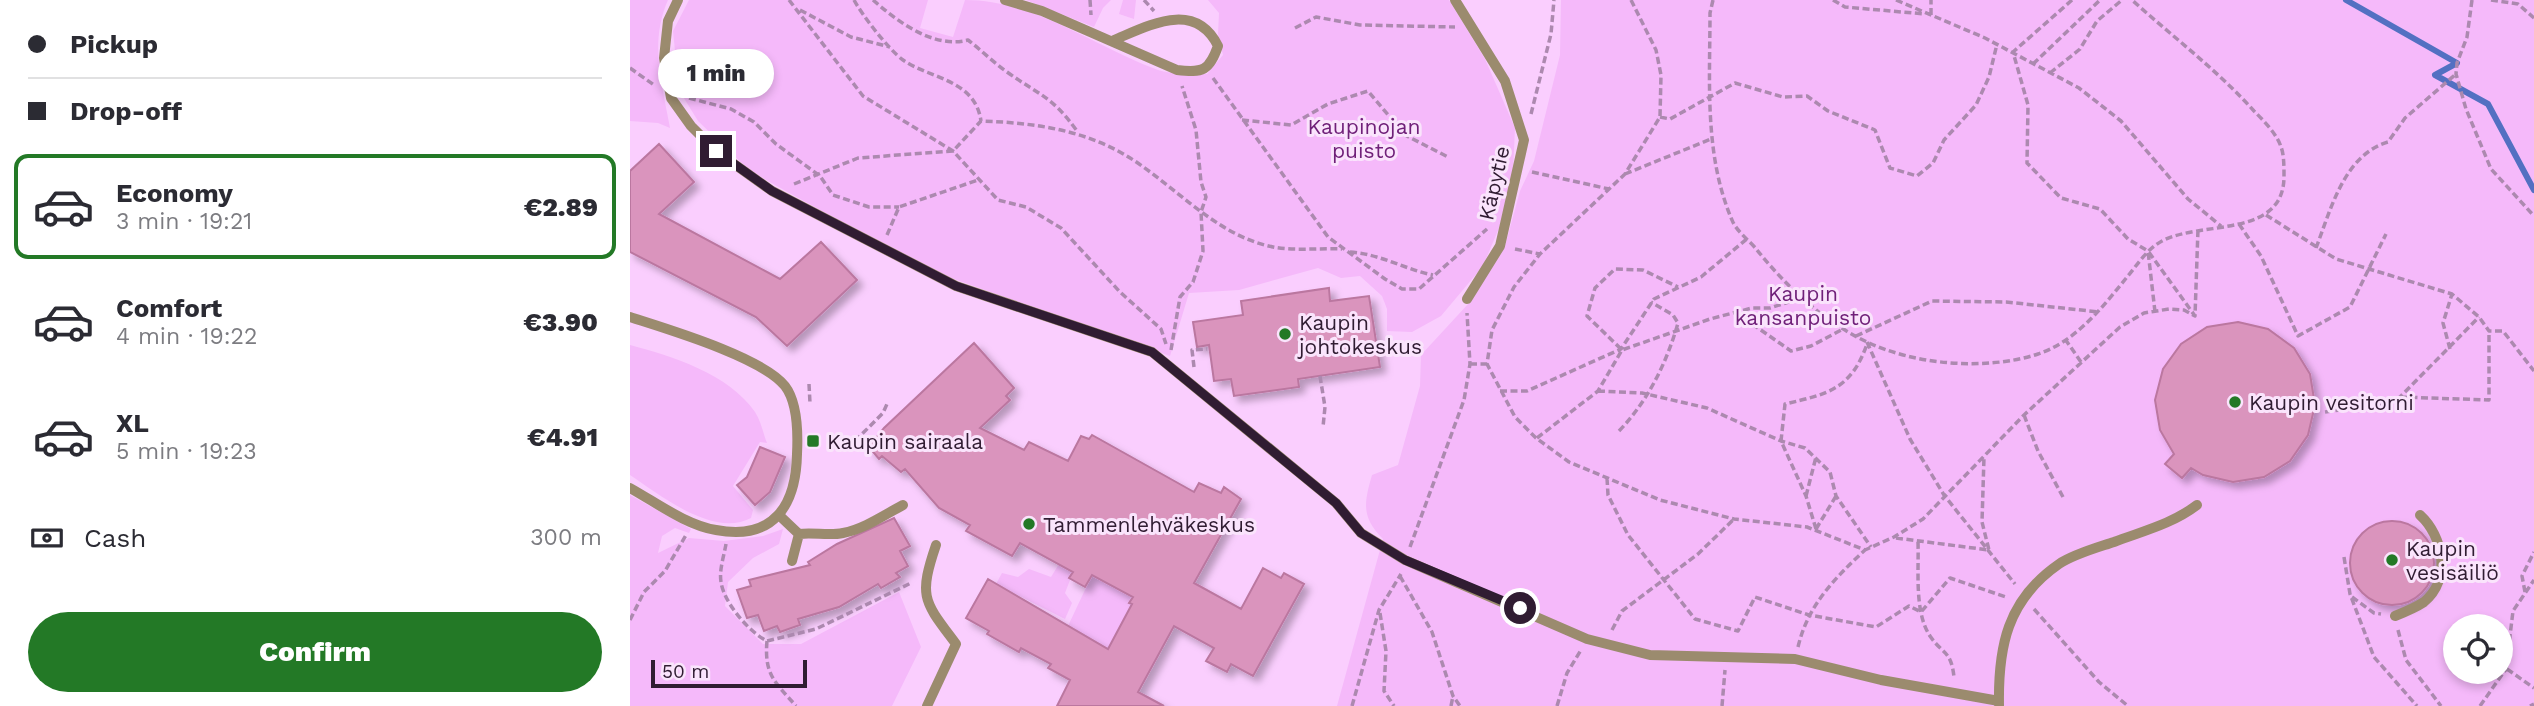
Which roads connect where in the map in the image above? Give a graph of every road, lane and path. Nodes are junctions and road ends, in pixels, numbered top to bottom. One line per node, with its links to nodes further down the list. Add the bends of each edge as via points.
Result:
1 (678, 0): 34 (lane, via 668,21 664,58)
2 (789, 0): 19 (path)
3 (854, 0): 26 (path)
4 (873, 0): 38 (path, via 926,36 952,44 968,40 1061,108)
5 (1005, 0): 24 (lane)
6 (1455, 0): 22 (lane, Käpytie)
7 (1554, 0): 40 (path, via 1551,34)
8 (1631, 0): 35 (path, via 1656,50 1661,75)
9 (1713, 0): 33 (path)
10 (1833, 0): 20 (path, via 1845,8)
11 (1896, 0): 20 (path)
12 (1931, 0): 20 (path)
13 (2071, 0): 27 (path)
14 (2101, 0): 28 (path)
15 (2122, 0): 31 (path, via 2097,21 2080,49)
16 (2132, 0): 52 (path, via 2233,88 2281,147 2284,178 2280,199)
17 (2472, 0): 32 (path)
18 (2491, 0): 21 (path, via 2518,4)
19 (798, 9): 26 (path, via 851,37); 41 (path, via 863,96)
20 (1931, 15): 25 (path)
21 (2534, 18)
22 (1471, 27): 23 (path, via 1360,26 1316,18); 40 (lane, Käpytie, via 1505,81)
23 (1295, 28)
24 (1114, 40): 29 (lane, via 1163,20 1184,18 1211,32 1218,46); 30 (lane)
25 (1997, 44): 27 (path); 33 (path, via 1976,105 1944,140 1933,163 1917,176 1891,168 1875,130 1828,111 1807,96 1783,97 1735,83)
26 (891, 48): 37 (path, via 903,60 932,71 967,93)
27 (2013, 52): 28 (path); 64 (path, via 2028,105 2026,163 2061,198 2100,209)
28 (2033, 64): 31 (path)
29 (1205, 69): 30 (lane); 36 (path)
30 (1177, 70): 51 (path, via 1196,130 1206,197)
31 (2050, 73): 56 (path, via 2079,88 2121,121 2188,199)
32 (2456, 74): 53 (path, via 2491,169); 60 (path, via 2405,118 2388,142 2372,147 2350,171)
33 (1710, 96): 35 (path, via 1670,120); 39 (path)
34 (671, 98): 45 (path, via 695,98 731,109); 48 (lane, via 716,151)
35 (1660, 117): 44 (path)
36 (1242, 120): 42 (path, via 1291,125 1328,104 1368,91 1405,135); 61 (path, via 1328,237)
37 (981, 121): 38 (path); 41 (path)
38 (1079, 133): 51 (path, via 1142,166)
39 (1710, 139): 44 (path); 58 (path, via 1733,223)
40 (1524, 140): 43 (lane, Käpytie)
41 (953, 151): 45 (path, via 858,158 835,165); 46 (path)
42 (1448, 157)
43 (1520, 169): 47 (path); 50 (lane, Käpytie)
44 (1625, 174): 47 (path)
45 (820, 176): 48 (path); 49 (path, via 833,195 869,207)
46 (978, 180): 49 (path); 51 (path, via 999,200 1026,207 1061,228 1161,329 1170,356 1181,297 1193,282 1203,251)
47 (1609, 189): 65 (path)
48 (772, 191): 62 (lane)
49 (900, 207): 62 (path)
50 (1508, 208): 59 (lane, Käpytie); 67 (path)
51 (1201, 212): 61 (path, via 1273,247)
52 (2266, 215): 54 (path); 60 (path)
53 (2534, 216)
54 (2239, 225): 56 (path); 66 (path, via 2261,256 2298,336 2350,307)
55 (2198, 228): 56 (path); 64 (path); 76 (path)
56 (2223, 228)
57 (2385, 234): 66 (path)
58 (1748, 238): 68 (path, via 1701,277); 70 (path)
59 (1500, 246): 65 (path); 71 (lane, Käpytie)
60 (2316, 248): 66 (path)
61 (1342, 249): 63 (path)
62 (884, 251): 94 (lane, via 956,286 1152,352)
63 (1348, 251): 67 (path, via 1370,253); 67 (path, via 1402,289 1419,289)
64 (2148, 251): 74 (path); 75 (path); 76 (path)
65 (1540, 254): 90 (path, via 1514,287 1492,330)
66 (2370, 269): 69 (path)
67 (1434, 275)
68 (1678, 287): 72 (path); 86 (path, via 1643,270 1615,269 1595,288 1587,316)
69 (2452, 294): 78 (path); 87 (path, via 2443,323)
70 (1801, 298): 73 (path); 79 (path)
71 (1468, 299): 89 (path)
72 (1651, 302): 80 (path, via 1674,315); 86 (path)
73 (1735, 312): 79 (path, via 1791,351); 80 (path)
74 (2099, 312): 82 (path, via 1932,300); 83 (path)
75 (2155, 312): 76 (path, via 2185,310); 88 (path, via 2120,327)
76 (2195, 316)
77 (630, 317): 118 (lane, via 743,360 769,372 785,387 793,402 796,484)
78 (2479, 317): 81 (path); 87 (path)
79 (1845, 328): 82 (path)
80 (1676, 331): 96 (path, via 1622,349); 97 (path)
81 (2489, 331): 91 (path, via 2504,331); 98 (path, via 2489,400)
82 (1856, 336): 84 (path)
83 (2065, 339): 84 (path, via 2038,354 1962,363 1918,358); 88 (path)
84 (1867, 342): 106 (path, via 1861,361 1832,393 1785,404); 112 (path, via 1910,439)
85 (1206, 349): 94 (path, via 1192,350)
86 (1621, 349): 95 (path, via 1527,391)
87 (2450, 349): 98 (path)
88 (2081, 362): 102 (path)
89 (1470, 364): 90 (path); 132 (path, via 1459,421)
90 (1487, 364): 95 (path)
91 (2534, 371)
92 (1320, 376): 103 (path)
93 (809, 384): 99 (path)
94 (1198, 390): 132 (lane, via 1336,503 1361,533)
95 (1500, 391): 105 (path)
96 (1598, 391): 97 (path); 105 (path)
97 (1648, 396): 104 (path); 106 (path, via 1707,408)
98 (2400, 397): 101 (path, via 2384,404)
99 (810, 404)
100 (887, 404): 107 (path)
101 (2325, 412)
102 (2024, 415): 108 (path); 115 (path)
103 (1323, 427)
104 (1619, 431)
105 (1536, 438): 110 (path, via 1569,462)
106 (1781, 440): 109 (path); 113 (path)
107 (855, 441)
108 (1984, 456): 112 (path); 129 (path, via 1982,522)
109 (1816, 457): 113 (path); 114 (path, via 1830,471)
110 (1607, 478): 120 (path, via 1660,500); 136 (path, via 1608,495 1628,535)
111 (630, 488): 121 (lane)
112 (1944, 495): 124 (path, via 1923,519); 129 (path)
113 (1806, 496): 114 (path, via 1816,529)
114 (1836, 496): 127 (path)
115 (2063, 497)
116 (903, 505): 123 (lane, via 840,534)
117 (2197, 505): 140 (lane, via 2168,523 2059,564)
118 (779, 515): 122 (lane, via 754,530); 123 (lane)
119 (2420, 515): 145 (lane, via 2439,540 2440,573 2426,600)
120 (1734, 519): 128 (path, via 1807,527); 136 (path, via 1698,554)
121 (693, 522): 122 (lane); 146 (path, via 665,571 643,592)
122 (728, 531): 148 (path, via 720,584 736,614 752,633)
123 (799, 534): 133 (lane)
124 (1894, 537): 125 (path); 127 (path)
125 (1918, 541): 129 (path); 142 (path)
126 (936, 545): 134 (lane)
127 (1871, 547): 128 (path)
128 (1865, 550): 144 (path, via 1835,578)
129 (1989, 550): 140 (path)
130 (2534, 552): 139 (path, via 2522,576)
131 (2344, 557): 138 (path)
132 (1405, 560): 135 (path); 147 (lane)
133 (792, 561)
134 (926, 576): 148 (path, via 816,629); 159 (lane, via 926,603 956,644)
135 (1400, 576): 141 (path); 156 (path, via 1432,632)
136 (1663, 577): 144 (path, via 1695,619 1738,631 1755,597); 149 (path, via 1622,611)
137 (2534, 580): 139 (path)
138 (2350, 594): 145 (path, via 2374,613); 167 (path, via 2374,657)
139 (2525, 594): 143 (path)
140 (2023, 600): 142 (path, via 1950,578); 157 (lane, via 2006,627); 166 (path)
141 (1380, 610): 160 (path); 161 (path, via 1386,651 1384,691)
142 (1922, 612): 144 (path, via 1909,606 1876,626); 155 (path, via 1929,635 1952,658)
143 (2513, 614)
144 (1809, 615): 151 (path)
145 (2395, 616): 168 (path, via 2406,660)
146 (630, 620)
147 (1587, 639): 149 (lane); 164 (path, via 1567,673)
148 (767, 641): 158 (path, via 765,663 771,678)
149 (1605, 644): 150 (lane, via 1650,654)
150 (1727, 658): 151 (lane); 165 (path)
151 (1795, 659): 155 (lane)
152 (2513, 674): 154 (path)
153 (2495, 684): 169 (path)
154 (2534, 688)
155 (1956, 693): 157 (lane)
156 (1453, 696): 162 (path); 163 (path)
157 (1999, 704)
158 (796, 706)
159 (927, 706)
160 (1352, 706)
161 (1394, 706)
162 (1451, 706)
163 (1460, 706)
164 (1557, 706)
165 (1723, 706)
166 (2128, 706)
167 (2417, 706)
168 (2441, 706)
169 (2480, 706)

